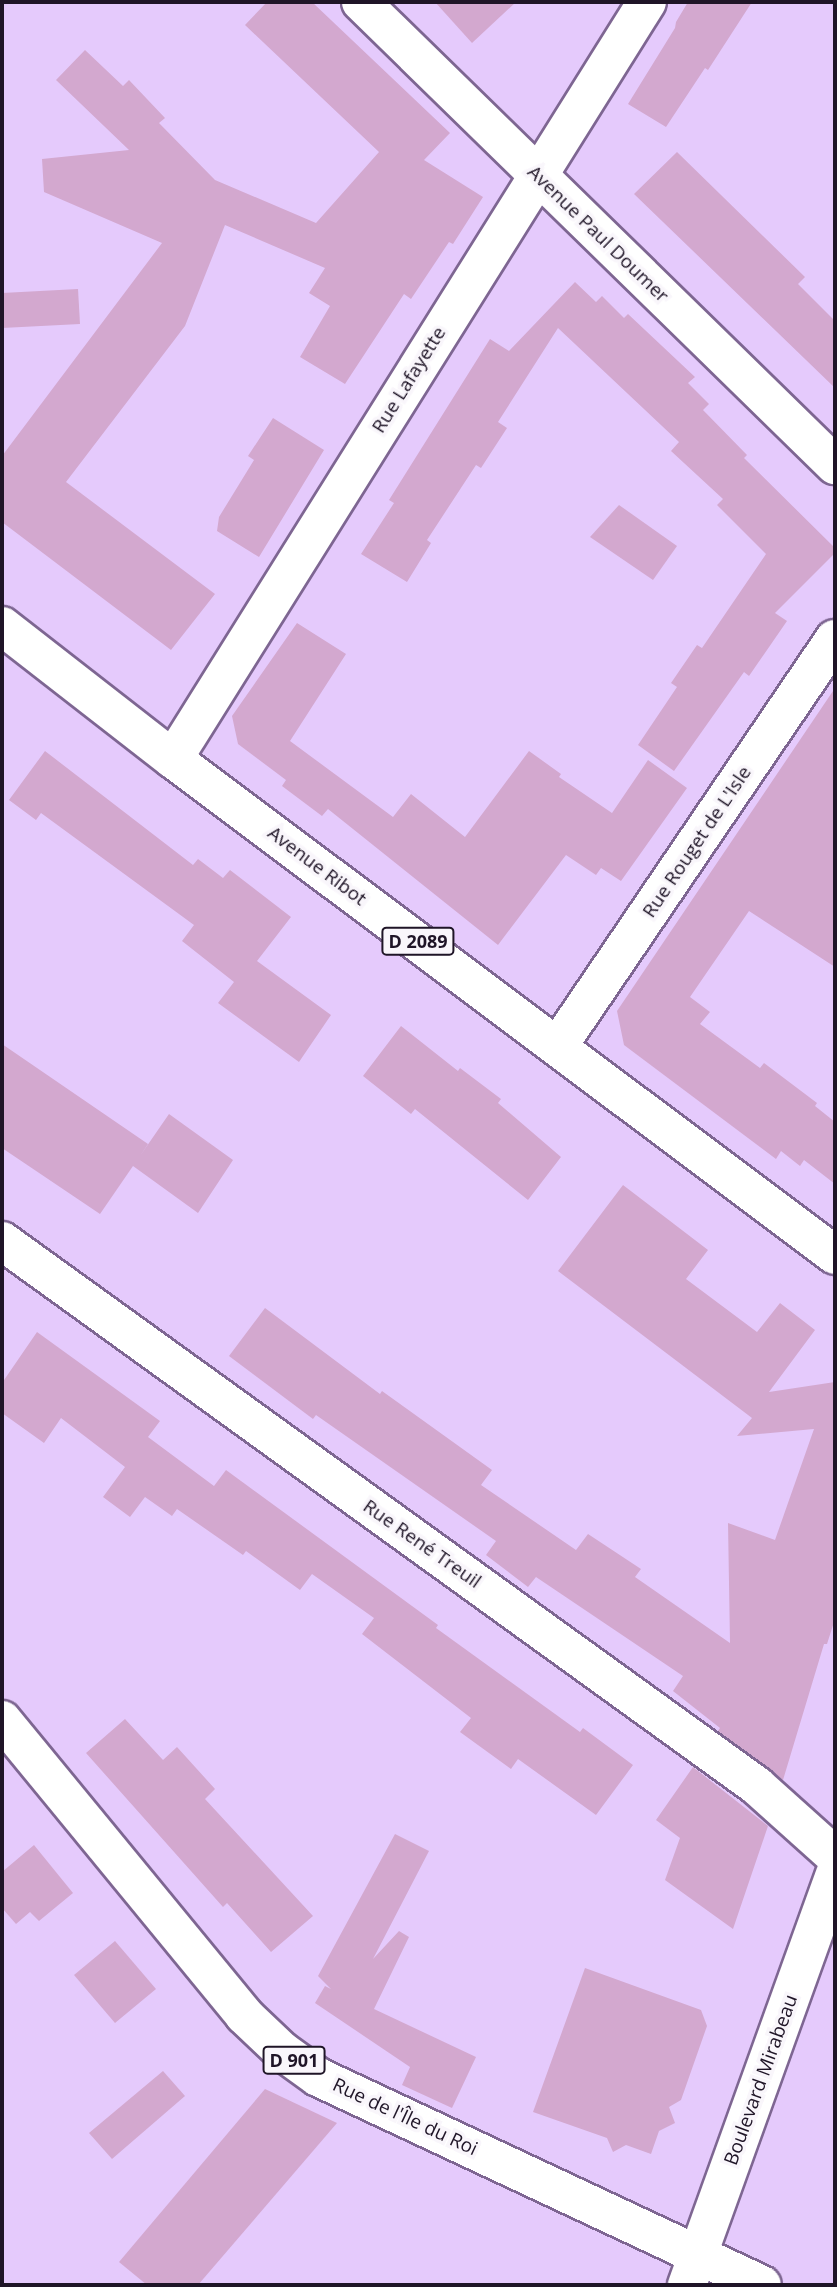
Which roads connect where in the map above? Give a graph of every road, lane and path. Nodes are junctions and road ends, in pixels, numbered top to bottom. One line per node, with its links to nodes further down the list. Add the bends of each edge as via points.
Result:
1 (361, 2): 3 (street, Avenue Paul Doumer)
2 (647, 2): 3 (street, Rue Lafayette)
3 (537, 176): 4 (street, Avenue Paul Doumer); 7 (street, Rue Lafayette)
4 (835, 465)
5 (2, 626): 7 (street, Avenue Ribot / D 2089)
6 (835, 639): 8 (street, Rue Rouget de L'Isle)
7 (173, 759): 8 (street, Avenue Ribot / D 2089)
8 (558, 1046): 10 (street, Avenue Ribot / D 2089)
9 (2, 1241): 12 (street, Rue René Treuil, via 746,1778)
10 (835, 1255)
11 (2, 1720): 14 (street, Rue de l'Île du Roi / D 901, via 244,2015 282,2051 318,2077)
12 (835, 1856)
13 (835, 1875): 14 (street, Boulevard Mirabeau)
14 (692, 2270): 15 (street, D 901)
15 (762, 2285)

